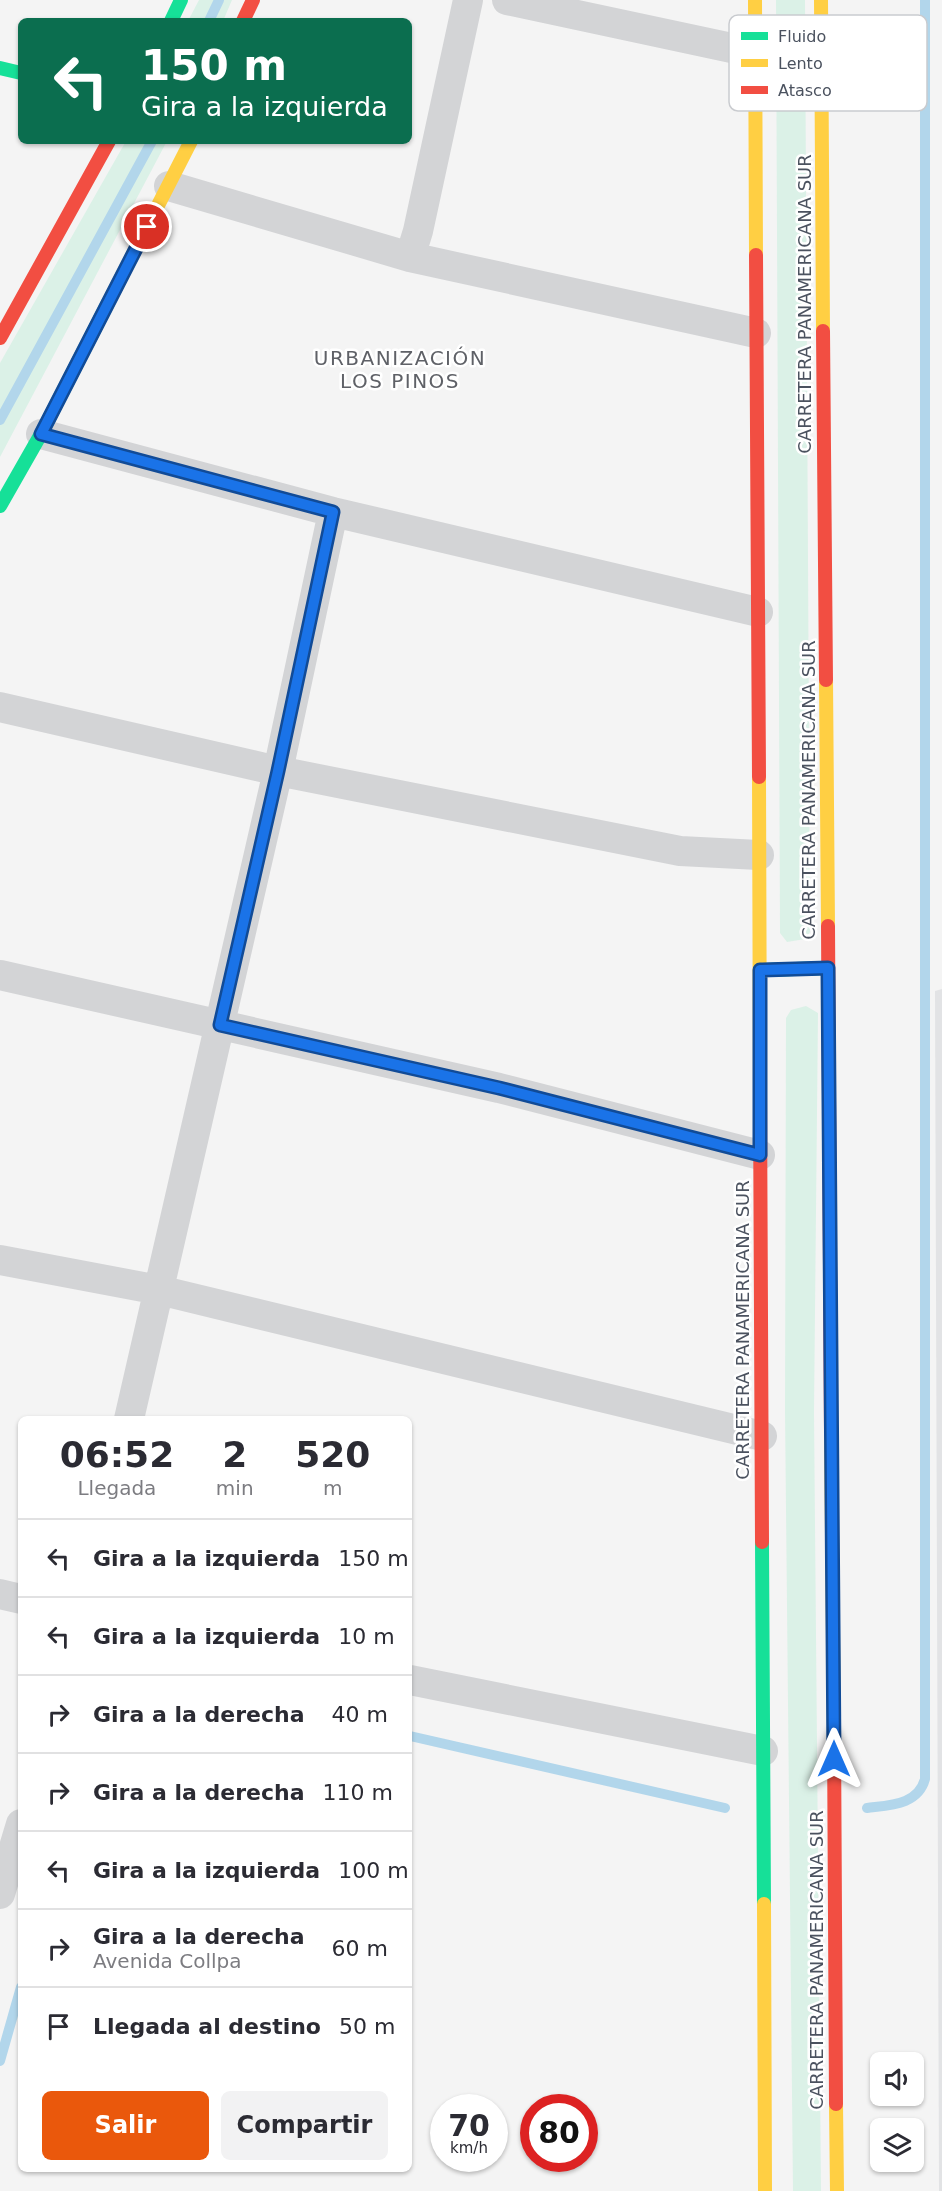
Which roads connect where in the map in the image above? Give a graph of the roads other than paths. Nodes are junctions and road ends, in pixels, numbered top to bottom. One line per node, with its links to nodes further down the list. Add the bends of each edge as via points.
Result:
1 (181, 0): 7 (main road)
2 (253, 0): 8 (main road)
3 (468, 0): 17 (street)
4 (507, 0): 9 (street)
5 (821, 0): 6 (main road, CARRETERA PANAMERICANA SUR)
6 (821, 15)
7 (172, 18)
8 (244, 18)
9 (729, 47)
10 (0, 68): 11 (main road)
11 (18, 72)
12 (755, 111): 18 (main road, CARRETERA PANAMERICANA SUR)
13 (822, 111): 27 (main road, CARRETERA PANAMERICANA SUR)
14 (107, 144): 19 (main road)
15 (190, 144): 16 (main road)
16 (169, 186): 17 (street); 20 (main road)
17 (410, 257): 18 (street)
18 (756, 333): 23 (main road, CARRETERA PANAMERICANA SUR)
19 (0, 338)
20 (41, 434): 21 (main road); 22 (street)
21 (0, 506)
22 (333, 512): 23 (street); 25 (street)
23 (758, 612): 26 (main road, CARRETERA PANAMERICANA SUR)
24 (0, 707): 25 (street)
25 (278, 771): 26 (street, via 680,851); 30 (street)
26 (759, 855): 28 (main road, CARRETERA PANAMERICANA SUR)
27 (828, 968): 28 (main road); 43 (main road, CARRETERA PANAMERICANA SUR)
28 (760, 970): 31 (main road, CARRETERA PANAMERICANA SUR)
29 (0, 975): 30 (street)
30 (220, 1025): 31 (street, via 499,1088); 33 (street)
31 (760, 1155): 35 (main road, CARRETERA PANAMERICANA SUR)
32 (0, 1260): 33 (street)
33 (159, 1290): 34 (street); 35 (street)
34 (130, 1416)
35 (762, 1436): 39 (main road, CARRETERA PANAMERICANA SUR)
36 (0, 1594): 37 (street)
37 (18, 1598)
38 (412, 1680): 39 (street)
39 (764, 1751): 42 (main road, CARRETERA PANAMERICANA SUR)
40 (18, 1834): 41 (street)
41 (0, 1894)
42 (765, 2191)
43 (837, 2191)

